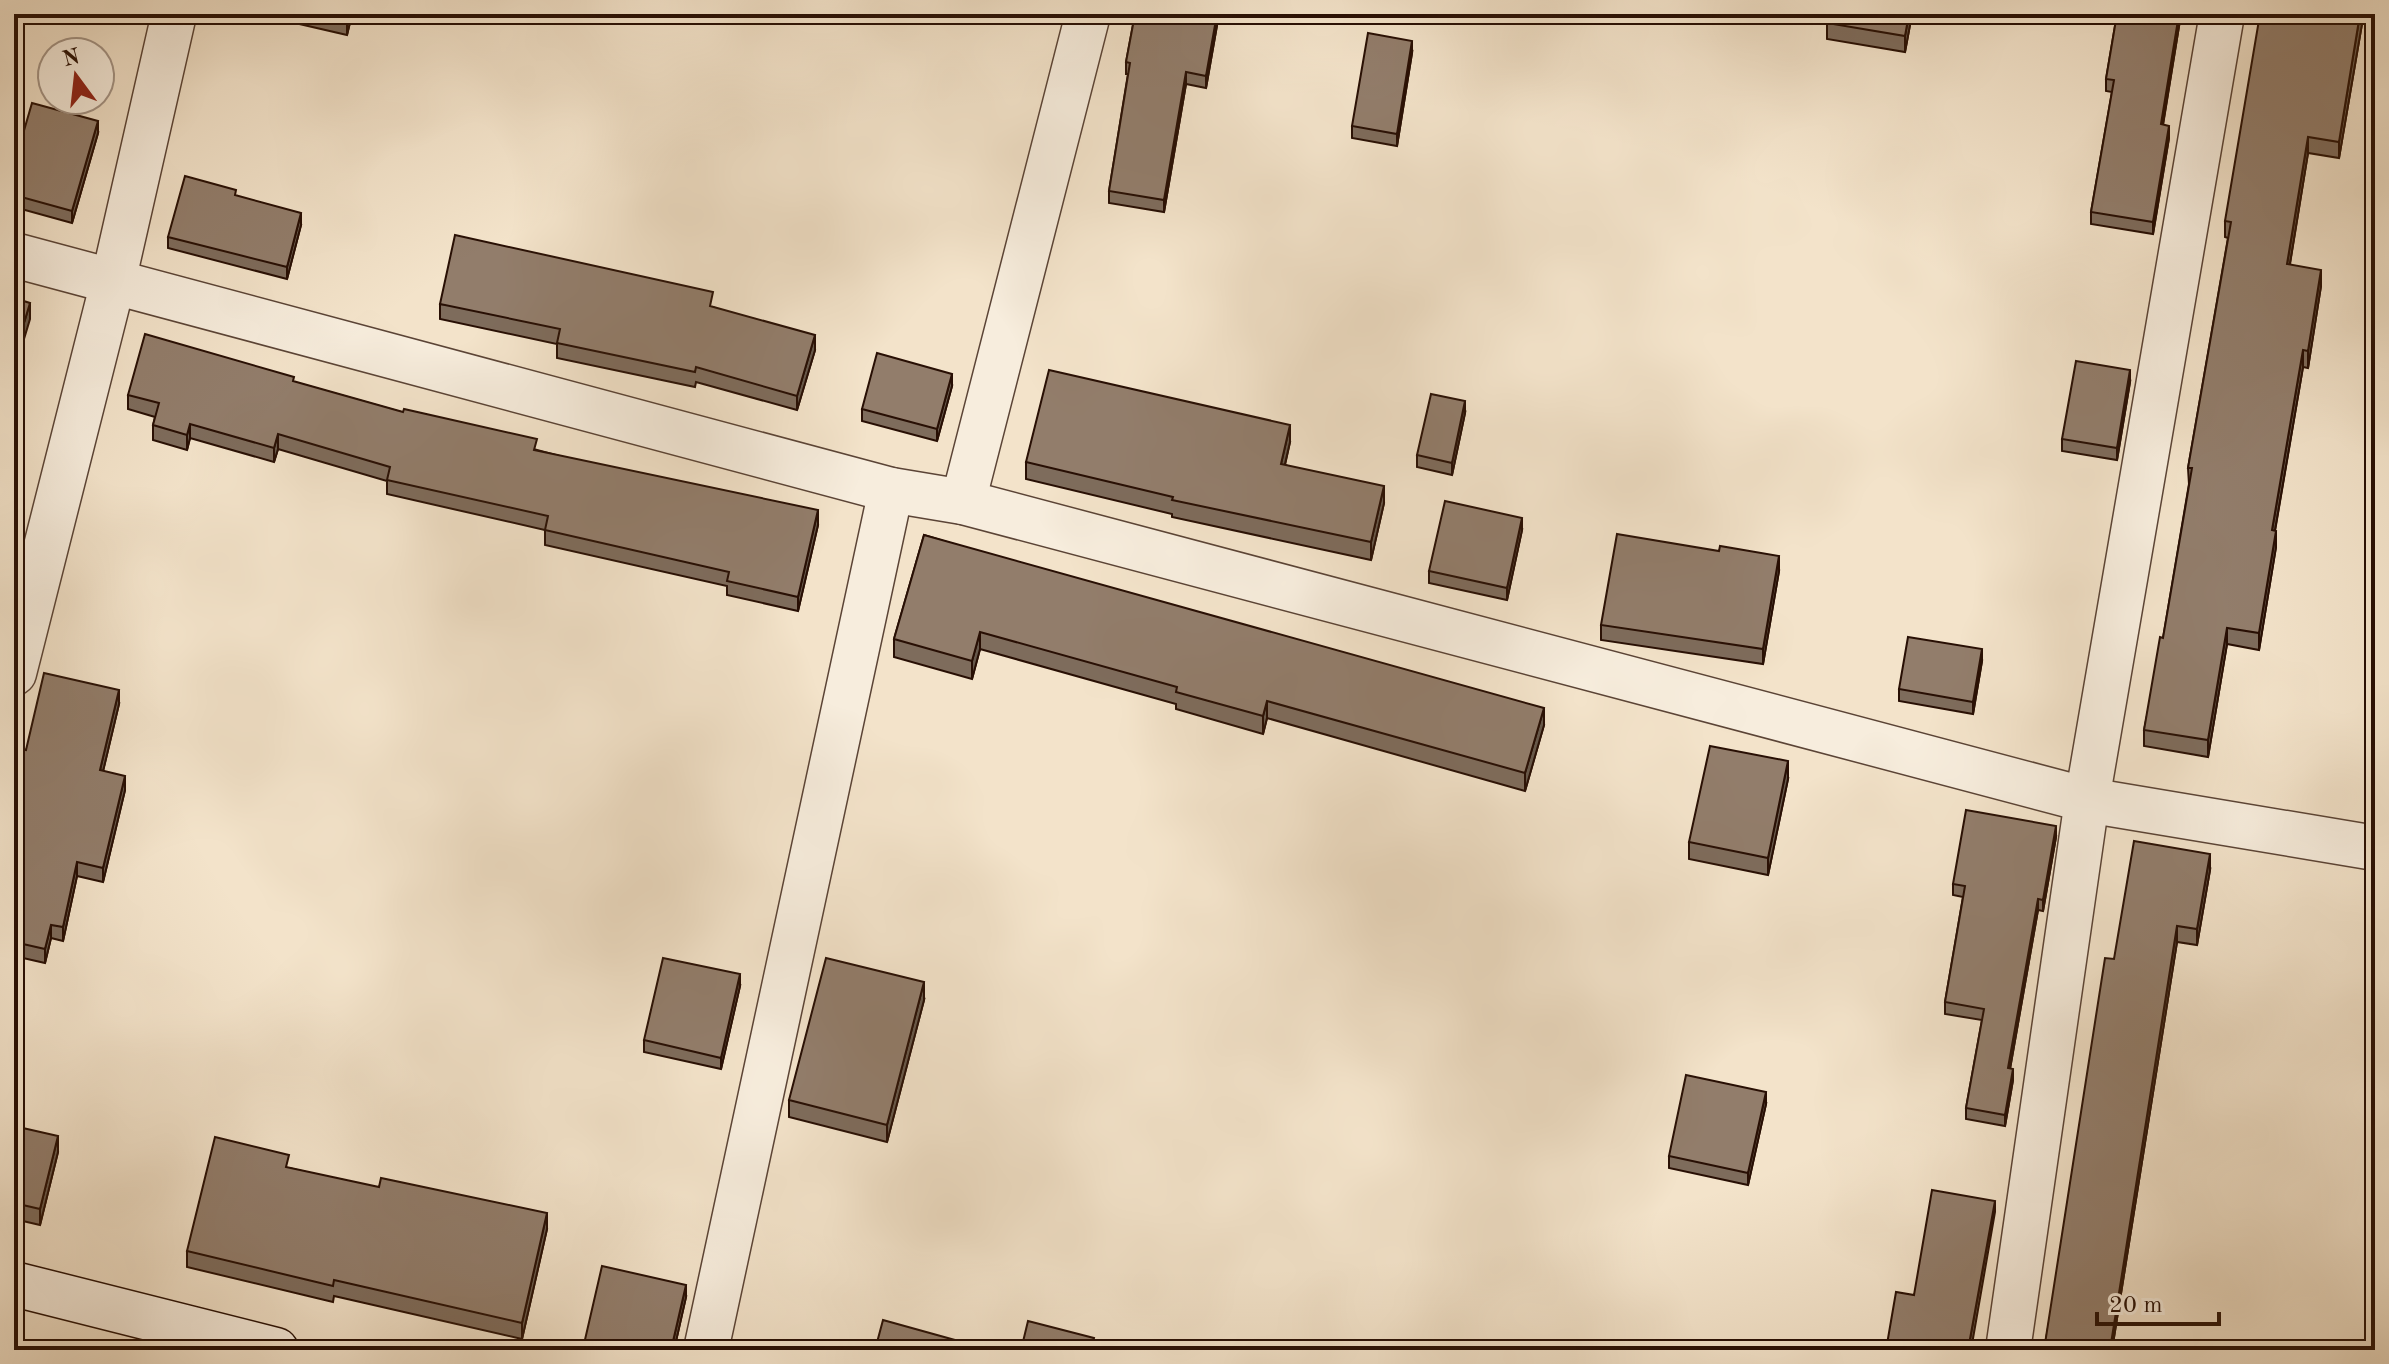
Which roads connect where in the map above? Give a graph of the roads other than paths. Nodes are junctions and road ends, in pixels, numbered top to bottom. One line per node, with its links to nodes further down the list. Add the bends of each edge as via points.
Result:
1 (174, 14): 5 (street)
2 (1088, 14): 7 (street)
3 (2222, 14): 9 (street)
4 (14, 255): 5 (street)
5 (113, 282): 6 (street); 8 (street)
6 (891, 490): 7 (street); 13 (street)
7 (963, 502): 9 (street)
8 (14, 673)
9 (2087, 800): 10 (street); 14 (street)
10 (2375, 848)
11 (14, 1284): 12 (street)
12 (276, 1350)
13 (706, 1350)
14 (2008, 1350)

